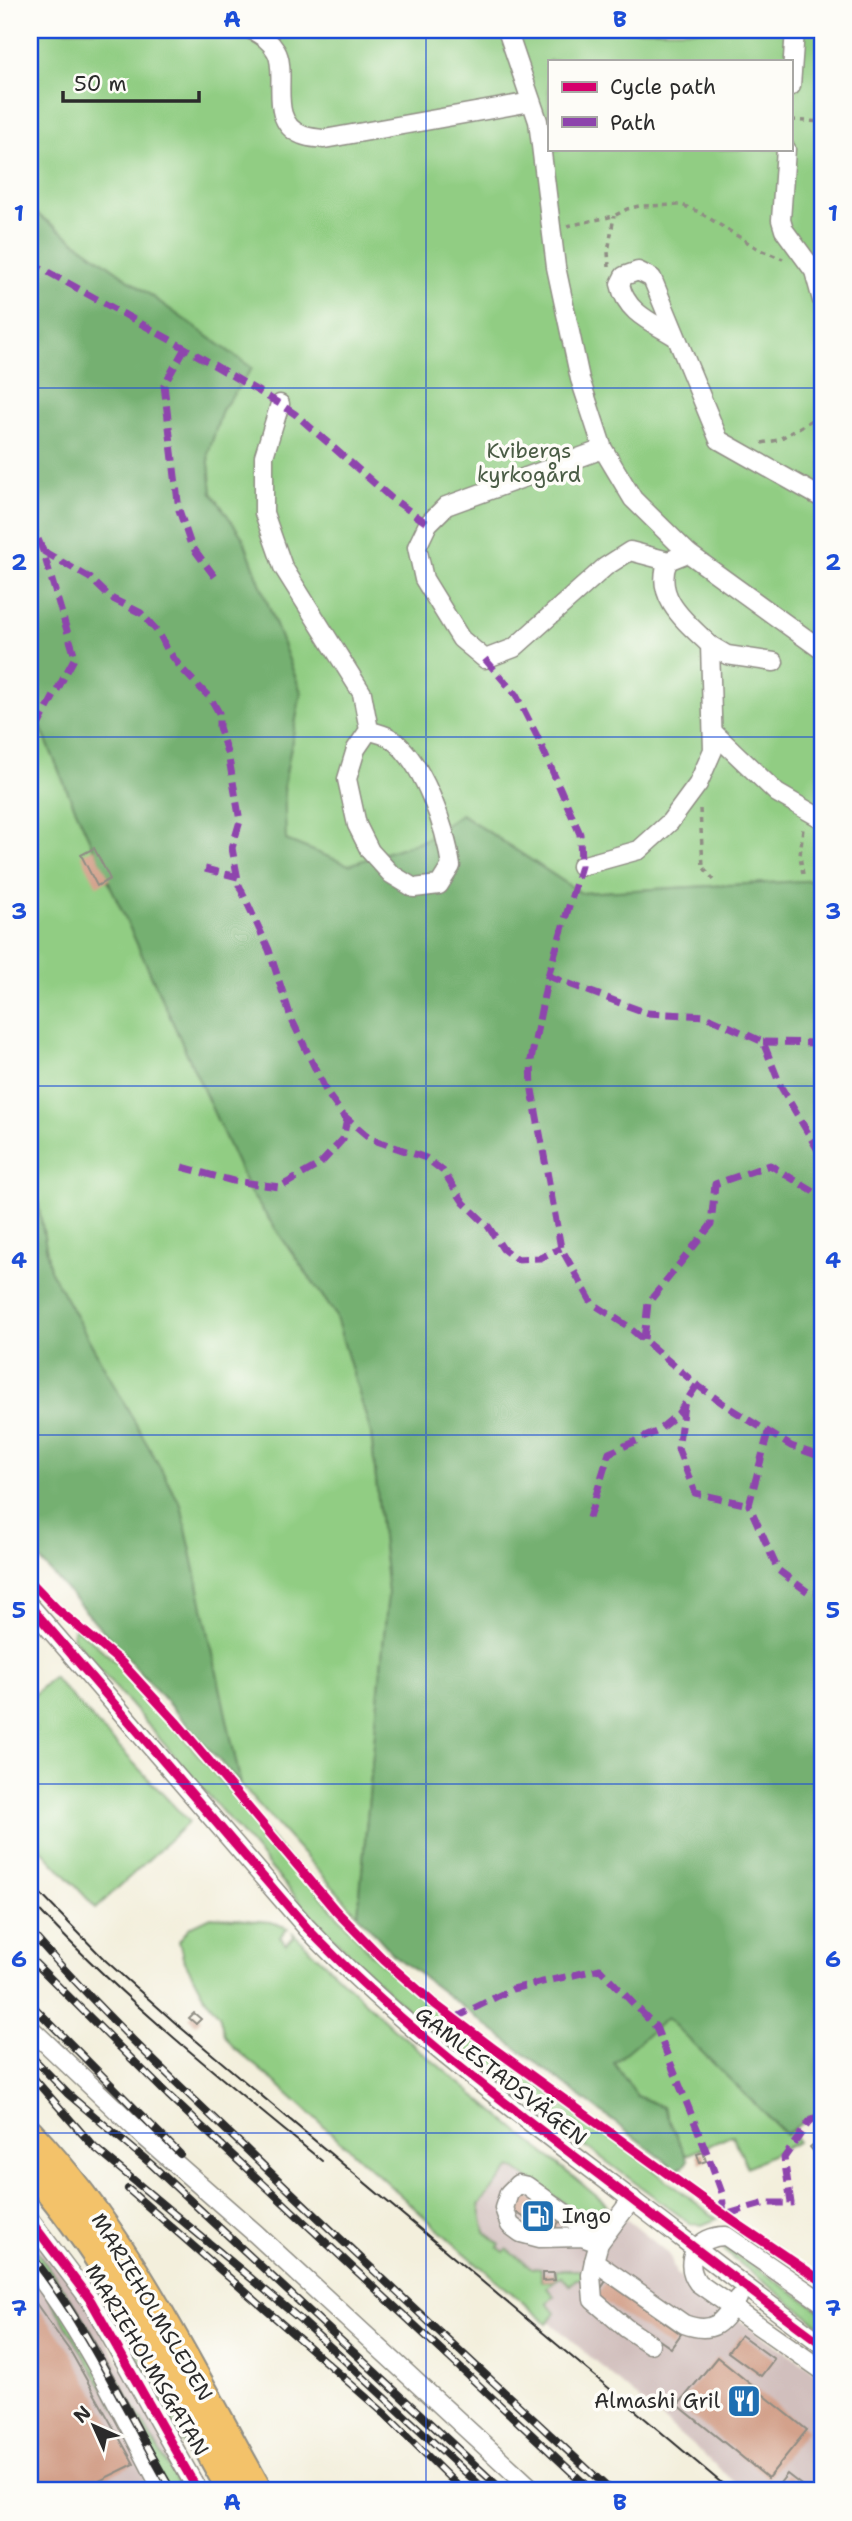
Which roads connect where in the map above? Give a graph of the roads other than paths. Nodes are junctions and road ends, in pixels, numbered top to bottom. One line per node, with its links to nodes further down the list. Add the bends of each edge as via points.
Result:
1 (251, 30): 5 (street, via 277,52 285,120 303,135 324,139)
2 (507, 30): 5 (street)
3 (795, 30): 4 (street)
4 (792, 72)
5 (531, 102): 10 (street, via 538,121 556,267 580,379)
6 (786, 150): 7 (street, via 780,220 814,271)
7 (822, 300)
8 (677, 337): 8 (street, via 636,313 623,299 620,284 624,276 638,271 652,278); 11 (street, via 719,440)
9 (281, 404): 17 (street, via 264,456 264,513 283,567 362,693)
10 (603, 449): 12 (street, via 633,499); 13 (street, via 446,506 428,524 416,547 424,579 461,639 485,659 514,648 604,567 630,551)
11 (822, 498)
12 (688, 552): 13 (street); 15 (street)
13 (667, 561): 14 (street, via 662,574 664,591 680,616)
14 (710, 645): 16 (street, via 727,655); 18 (street)
15 (822, 650)
16 (774, 662)
17 (369, 730): 17 (street, via 356,749 347,779 357,825 370,851 391,874 414,888 439,884 451,866 431,794 407,755 389,737)
18 (713, 732): 19 (street, via 777,793); 20 (street, via 713,750 693,791 670,822 639,850)
19 (814, 815)
20 (581, 866)
21 (30, 1606): 25 (street, GAMLESTADSVÄGEN, via 347,1970 442,2054)
22 (30, 2028): 41 (street)
23 (30, 2133): 40 (highway, MARIEHOLMSLEDEN, via 85,2197 122,2251)
24 (30, 2169): 39 (highway, MARIEHOLMSLEDEN, via 111,2280)
25 (632, 2199): 27 (street); 28 (street, GAMLESTADSVÄGEN)
26 (30, 2220): 38 (street, MARIEHOLMSGATAN, via 91,2301)
27 (602, 2238): 27 (street, via 527,2186 518,2183 509,2193 504,2208 510,2225 519,2231 540,2238); 29 (street)
28 (696, 2249): 31 (street, GAMLESTADSVÄGEN); 32 (street, via 709,2239 726,2236); 33 (street, via 690,2269 694,2277)
29 (594, 2261): 33 (street, via 684,2324 710,2329); 34 (street, via 593,2300)
30 (30, 2264): 37 (street, via 100,2370)
31 (745, 2287): 33 (street); 35 (street, GAMLESTADSVÄGEN)
32 (822, 2302)
33 (732, 2307): 36 (street)
34 (650, 2344)
35 (822, 2344)
36 (822, 2370)
37 (163, 2491)
38 (198, 2491)
39 (231, 2491)
40 (260, 2491)
41 (534, 2491)

